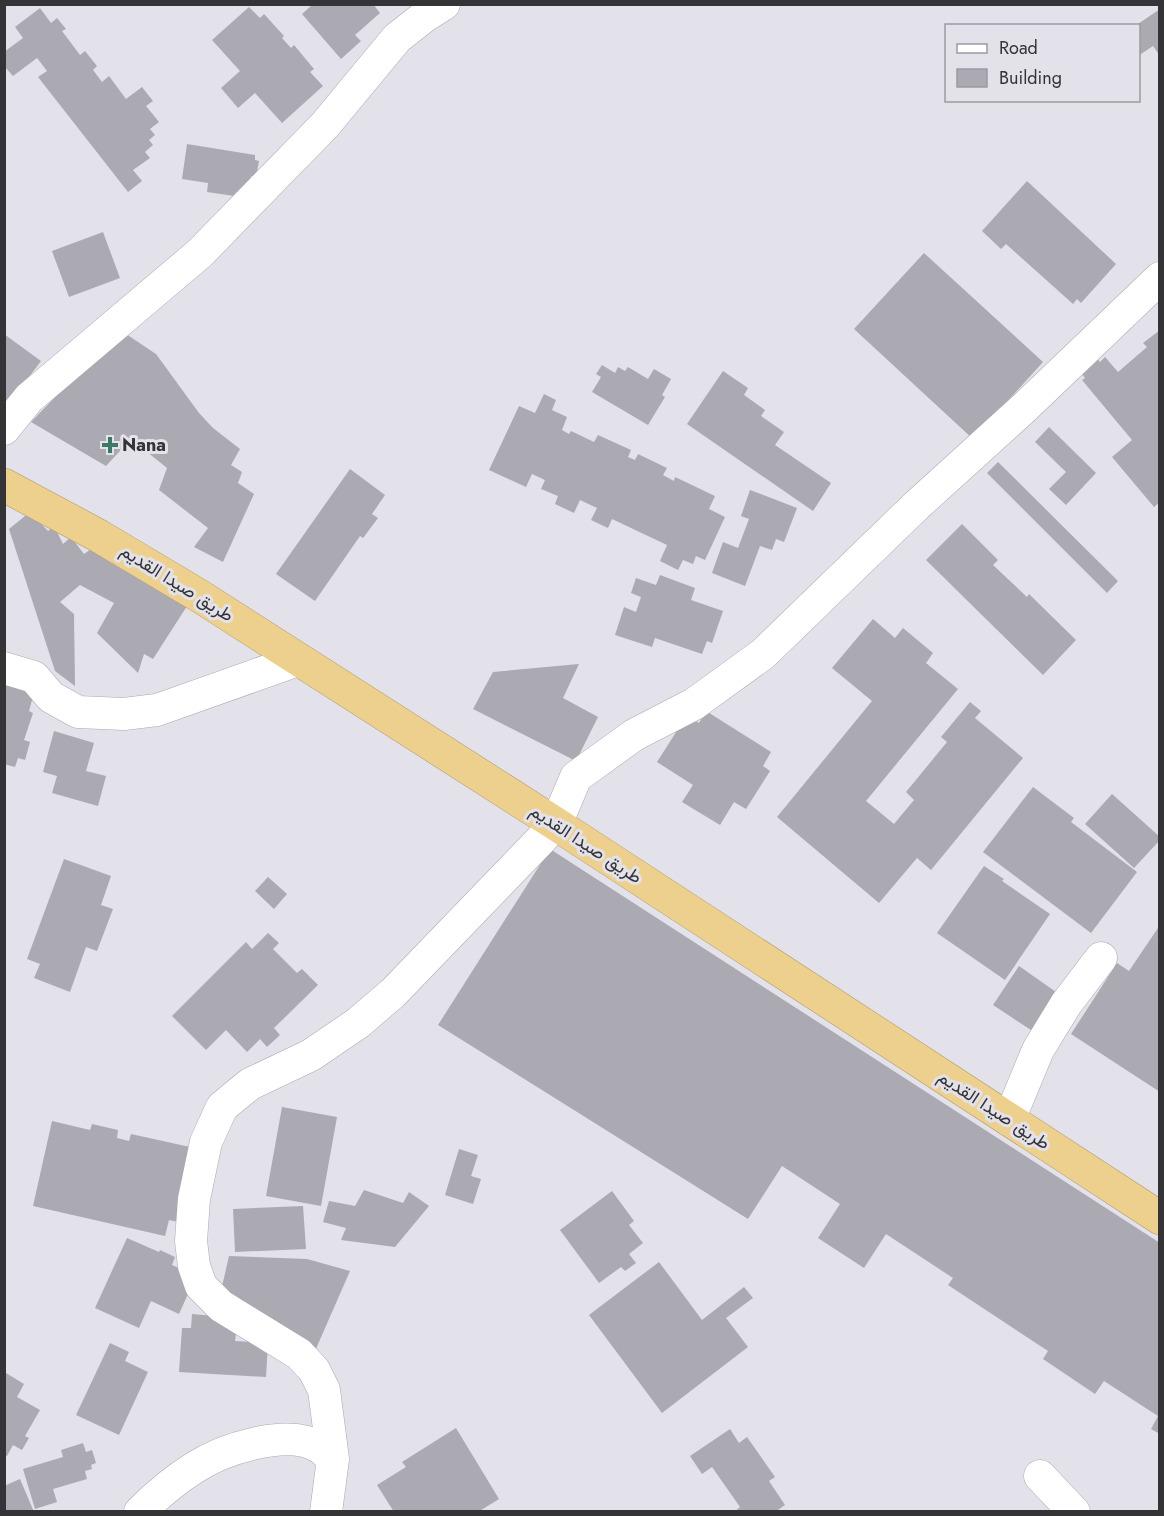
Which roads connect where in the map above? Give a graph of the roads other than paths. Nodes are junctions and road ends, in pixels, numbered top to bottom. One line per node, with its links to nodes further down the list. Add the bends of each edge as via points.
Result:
1 (444, 4): 3 (street, via 397,38 325,125 200,253 29,398)
2 (1160, 278): 7 (street, via 763,654 693,704 634,735 576,777)
3 (4, 429)
4 (4, 485): 5 (highway, طريق صيدا القديم, via 109,542)
5 (298, 660): 6 (street, via 157,710 124,714 78,712 51,697 34,677); 7 (highway, طريق صيدا القديم)
6 (4, 668)
7 (556, 824): 9 (highway, طريق صيدا القديم); 11 (street, via 393,993 311,1055 250,1084 222,1107 206,1142 194,1198 191,1241 201,1286 221,1306 299,1354 314,1370 324,1390)
8 (1101, 958): 9 (street, via 1038,1050)
9 (1009, 1120): 10 (highway, طريق صيدا القديم)
10 (1160, 1218)
11 (333, 1459): 13 (street, via 318,1447 301,1441 275,1439 232,1450 195,1467); 14 (street)
12 (1040, 1476): 15 (street)
13 (140, 1512)
14 (326, 1512)
15 (1074, 1512)

